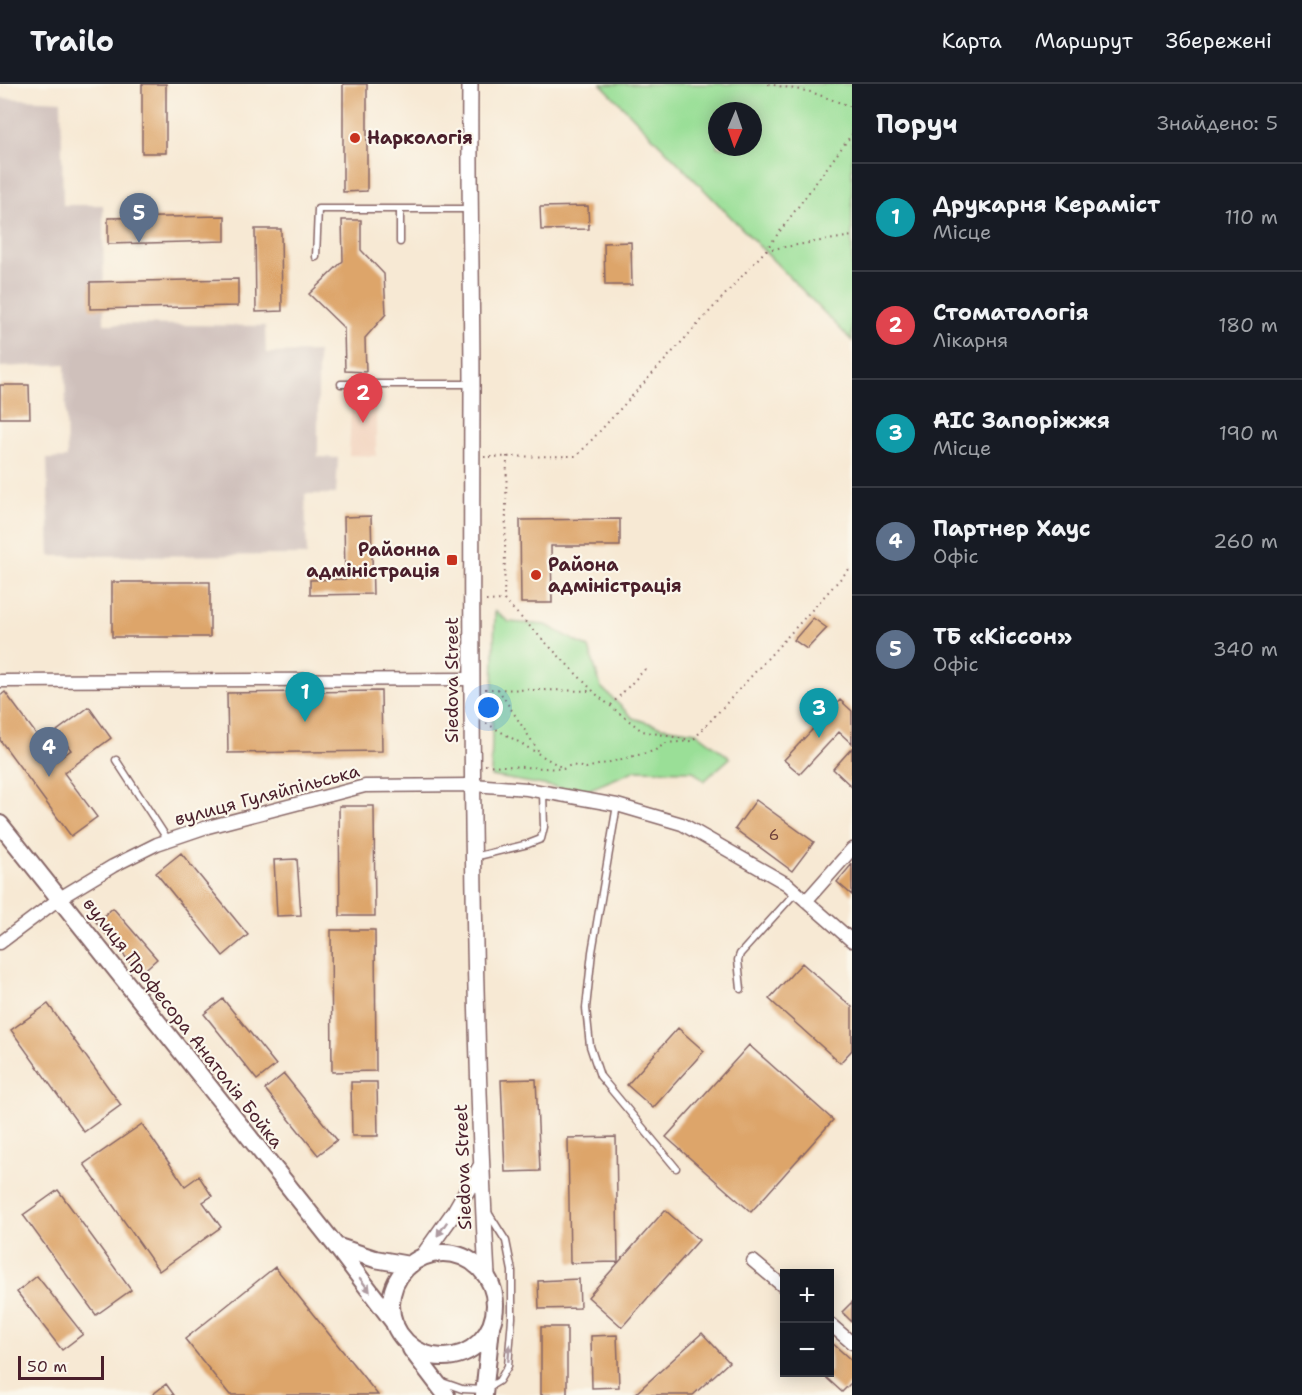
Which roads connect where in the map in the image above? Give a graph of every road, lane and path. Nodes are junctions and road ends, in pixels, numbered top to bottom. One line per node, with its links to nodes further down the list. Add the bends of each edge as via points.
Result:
1 (470, 84): 6 (street, Siedova Street)
2 (768, 84): 3 (path, via 811,92)
3 (852, 107)
4 (852, 134): 9 (path)
5 (400, 209): 6 (lane); 8 (lane); 10 (lane, via 318,209)
6 (469, 209): 12 (street, Siedova Street)
7 (852, 236): 9 (path)
8 (400, 242)
9 (766, 250): 13 (path, via 577,456)
10 (316, 257)
11 (341, 384): 12 (lane)
12 (472, 384): 14 (street, Siedova Street)
13 (507, 456): 14 (path); 16 (path)
14 (472, 457): 17 (street, Siedova Street)
15 (852, 566): 25 (path)
16 (504, 600): 17 (path); 22 (path)
17 (471, 602): 20 (street, Siedova Street)
18 (648, 666): 23 (path)
19 (0, 681): 20 (street)
20 (471, 683): 21 (path); 24 (street, Siedova Street)
21 (498, 689): 22 (path); 26 (path)
22 (593, 691): 23 (path)
23 (610, 706): 25 (path, via 642,731)
24 (471, 714): 26 (path); 28 (street, Siedova Street)
25 (692, 741): 29 (path, via 666,743 654,751 586,768 571,765)
26 (540, 755): 29 (path)
27 (116, 760): 34 (lane)
28 (472, 765): 29 (path); 30 (street, Siedova Street)
29 (563, 769)
30 (472, 785): 31 (street, вулиця Гуляйпільська); 34 (street, вулиця Гуляйпільська, via 365,786); 36 (street, Siedova Street)
31 (543, 793): 32 (street, вулиця Гуляйпільська); 36 (lane, via 541,838)
32 (617, 805): 37 (street, вулиця Гуляйпільська, via 682,824); 44 (lane, via 592,952 586,1008 590,1046 600,1076)
33 (0, 824): 38 (main road, вулиця Професора Анатолія Бойка)
34 (168, 840): 38 (street, вулиця Гуляйпільська, via 113,866)
35 (852, 849): 39 (street)
36 (474, 857): 43 (street, Siedova Street)
37 (796, 892): 39 (street, вулиця Гуляйпільська); 42 (lane, via 740,954)
38 (60, 898): 41 (street, вулиця Гуляйпільська); 46 (main road, вулиця Професора Анатолія Бойка)
39 (806, 901): 40 (street, вулиця Гуляйпільська)
40 (852, 941)
41 (0, 942)
42 (741, 989)
43 (481, 1166): 45 (street, Siedova Street); 47 (street, one-way to 47, via 455,1210)
44 (676, 1168)
45 (483, 1207): 49 (street, Siedova Street); 56 (lane, one-way to 45, via 499,1381 508,1366 512,1271 506,1241)
46 (336, 1246): 47 (main road, via 375,1259); 53 (main road, вулиця Професора Анатолія Бойка, one-way to 53)
47 (416, 1260): 49 (main road, via 441,1252 459,1255 475,1263); 53 (main road, via 399,1277 392,1292 391,1308)
48 (753, 1261): 50 (street)
49 (487, 1276): 51 (main road, via 495,1301)
50 (780, 1284)
51 (491, 1327): 53 (main road, via 466,1352 448,1357 416,1349); 56 (main road)
52 (834, 1327): 54 (street)
53 (399, 1331): 55 (main road)
54 (852, 1343)
55 (433, 1378): 56 (lane); 57 (main road)
56 (484, 1393)
57 (446, 1395)

